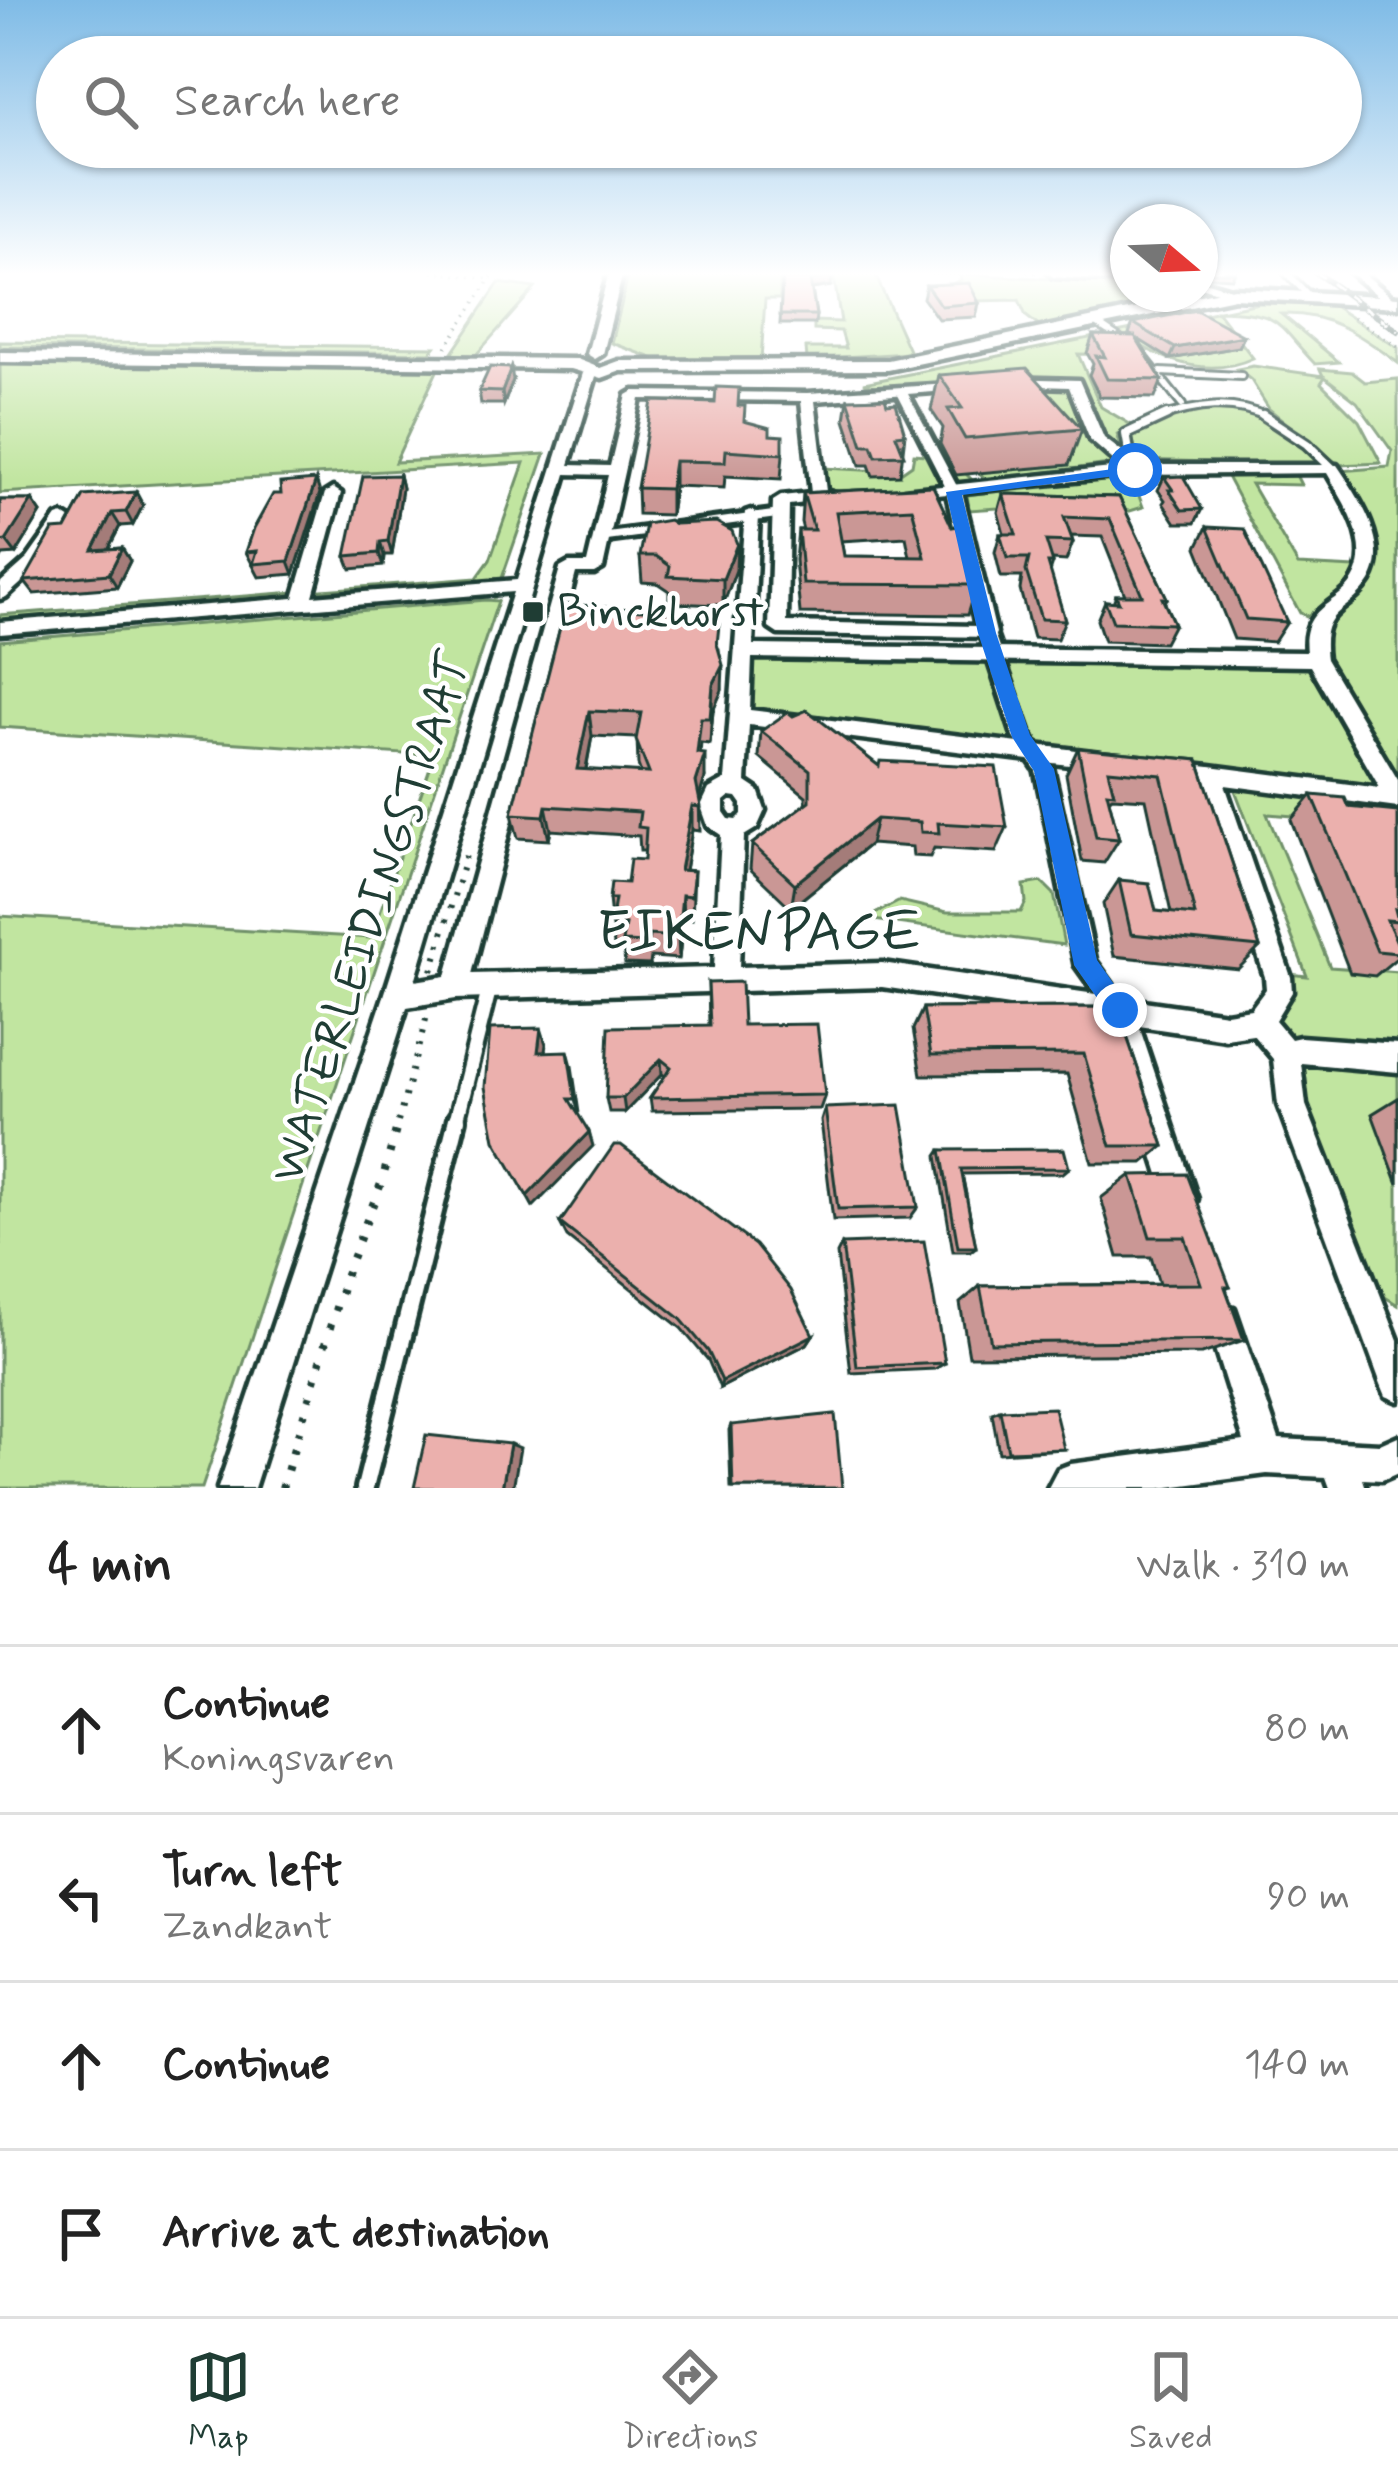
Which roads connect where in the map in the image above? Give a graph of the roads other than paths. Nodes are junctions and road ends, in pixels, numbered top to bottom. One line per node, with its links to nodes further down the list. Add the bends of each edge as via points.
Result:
1 (598, 341): 4 (street)
2 (1016, 341): 8 (street)
3 (1124, 341): 9 (lane)
4 (595, 354): 6 (street, via 615,356); 7 (street)
5 (0, 357): 7 (street)
6 (619, 366): 7 (street); 8 (street)
7 (583, 368): 16 (street, WATERLEIDINGSTRAAT)
8 (846, 368): 12 (street)
9 (1161, 372): 10 (lane); 14 (lane, via 1169,398)
10 (1240, 376)
11 (902, 392): 12 (street); 18 (street, via 1074,383 1097,440); 19 (street)
12 (858, 395): 13 (street)
13 (808, 397): 17 (street, via 634,395); 22 (street)
14 (1184, 406): 15 (lane, via 1261,410); 18 (lane, via 1126,434 1130,456)
15 (1332, 468): 18 (street); 35 (street, via 1369,550 1364,578 1314,623)
16 (560, 469): 17 (street); 28 (street, WATERLEIDINGSTRAAT)
17 (614, 470): 27 (street)
18 (1145, 470): 19 (street)
19 (954, 492): 21 (street); 32 (street)
20 (333, 493): 30 (street)
21 (886, 494)
22 (819, 495): 23 (street); 24 (street)
23 (842, 495)
24 (781, 508): 25 (street); 32 (street, via 778,628)
25 (752, 515): 27 (street); 33 (street)
26 (62, 520): 29 (street)
27 (600, 538): 42 (street, via 594,568 569,568)
28 (524, 585): 30 (street); 43 (street, WATERLEIDINGSTRAAT)
29 (0, 593)
30 (302, 603): 31 (street)
31 (0, 628)
32 (987, 633): 34 (street)
33 (744, 651): 34 (street); 36 (street)
34 (996, 654): 35 (street); 37 (street)
35 (1316, 659): 39 (street)
36 (739, 716): 37 (street); 40 (street, via 735,789 720,791 710,813 733,827)
37 (1033, 752): 38 (street); 44 (street, via 1044,769 1086,965)
38 (1210, 774): 39 (street); 45 (street, via 1278,977 1279,992)
39 (1398, 799)
40 (725, 979): 41 (street, EIKENPAGE); 44 (street, EIKENPAGE, via 882,975)
41 (490, 986): 42 (street, EIKENPAGE); 55 (lane)
42 (456, 988): 43 (street, EIKENPAGE)
43 (397, 996): 54 (street, WATERLEIDINGSTRAAT)
44 (1120, 1010): 45 (street, EIKENPAGE, via 1226,1026); 48 (street)
45 (1259, 1021): 46 (street)
46 (1286, 1054): 47 (street); 50 (street, via 1292,1106)
47 (1398, 1058)
48 (1193, 1233)
49 (1216, 1300): 52 (street)
50 (1398, 1384)
51 (1398, 1454): 53 (street)
52 (1267, 1456): 53 (street); 56 (street)
53 (1343, 1474)
54 (236, 1488)
55 (365, 1488)
56 (1066, 1488)

